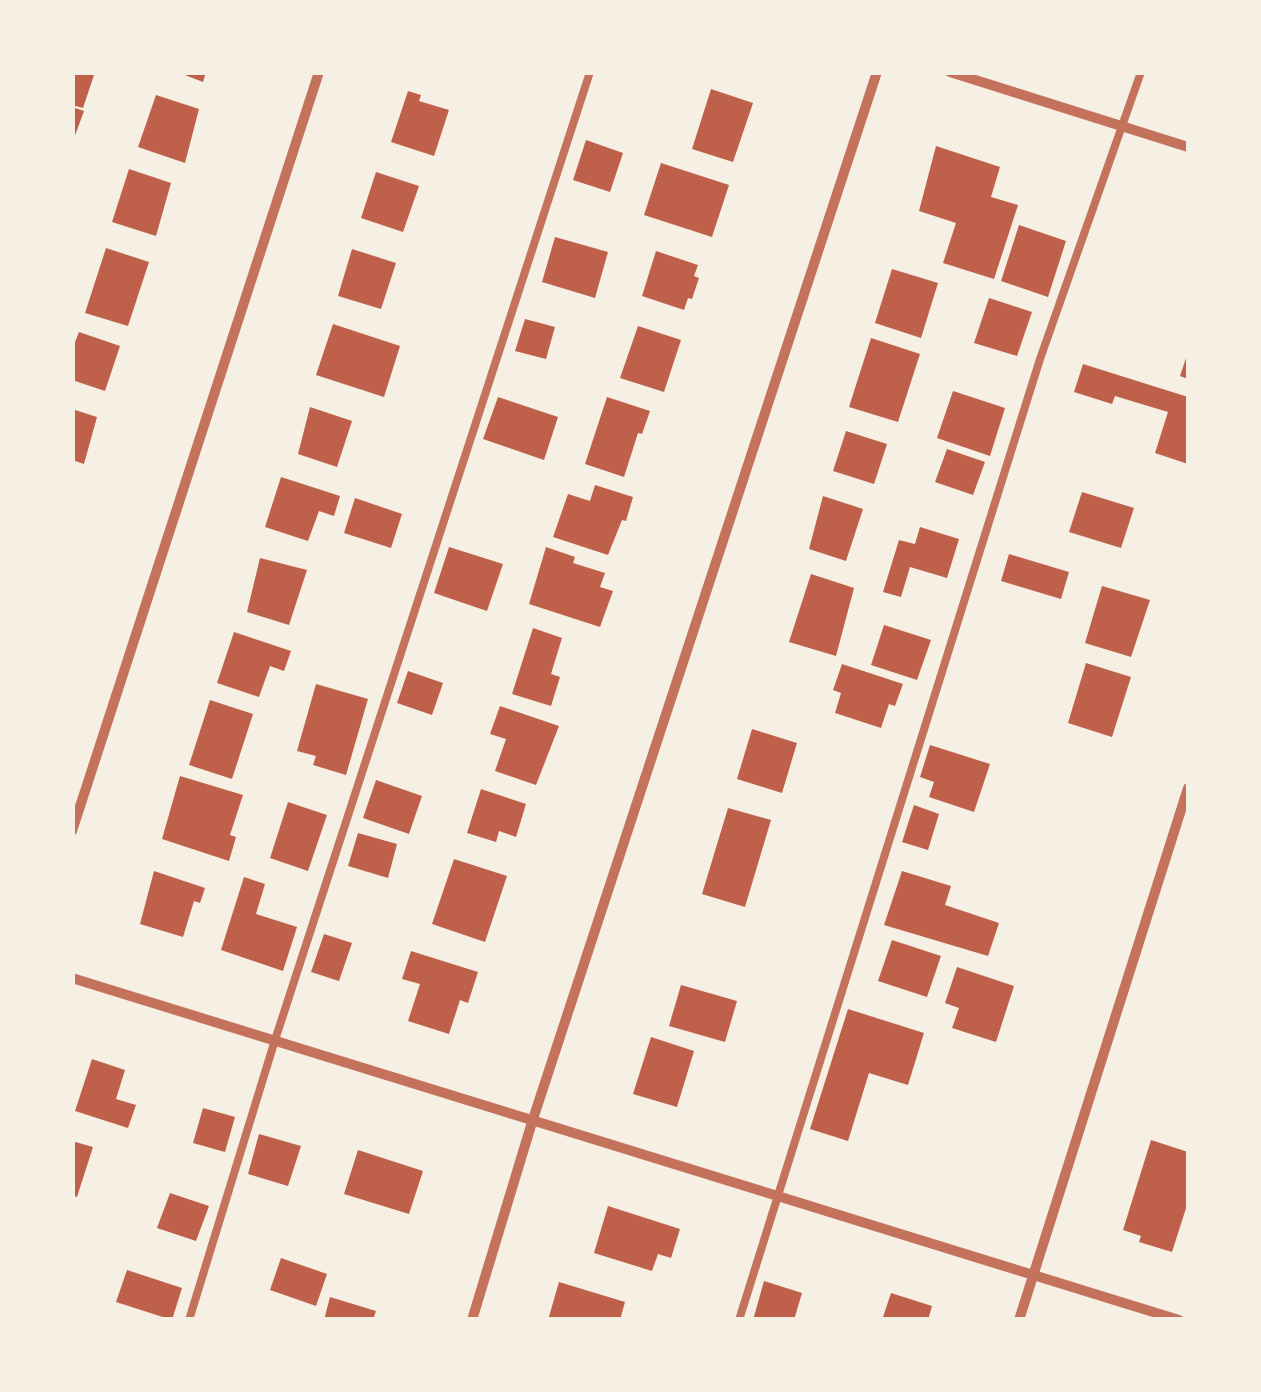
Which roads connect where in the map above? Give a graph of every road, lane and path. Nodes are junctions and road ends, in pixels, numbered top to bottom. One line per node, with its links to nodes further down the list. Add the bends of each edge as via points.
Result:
1 (319, 72): 9 (street)
2 (590, 72): 11 (lane)
3 (877, 72): 12 (street)
4 (950, 72): 6 (street)
5 (1141, 72): 6 (lane)
6 (1122, 126): 7 (street); 13 (lane, via 1040,359)
7 (1188, 147)
8 (1188, 788): 14 (street)
9 (72, 831)
10 (72, 978): 11 (street)
11 (275, 1040): 12 (street); 15 (lane)
12 (533, 1119): 13 (street); 16 (street)
13 (777, 1195): 14 (street); 17 (lane)
14 (1033, 1275): 18 (street); 19 (street)
15 (188, 1320)
16 (472, 1320)
17 (738, 1320)
18 (1019, 1320)
19 (1179, 1320)

